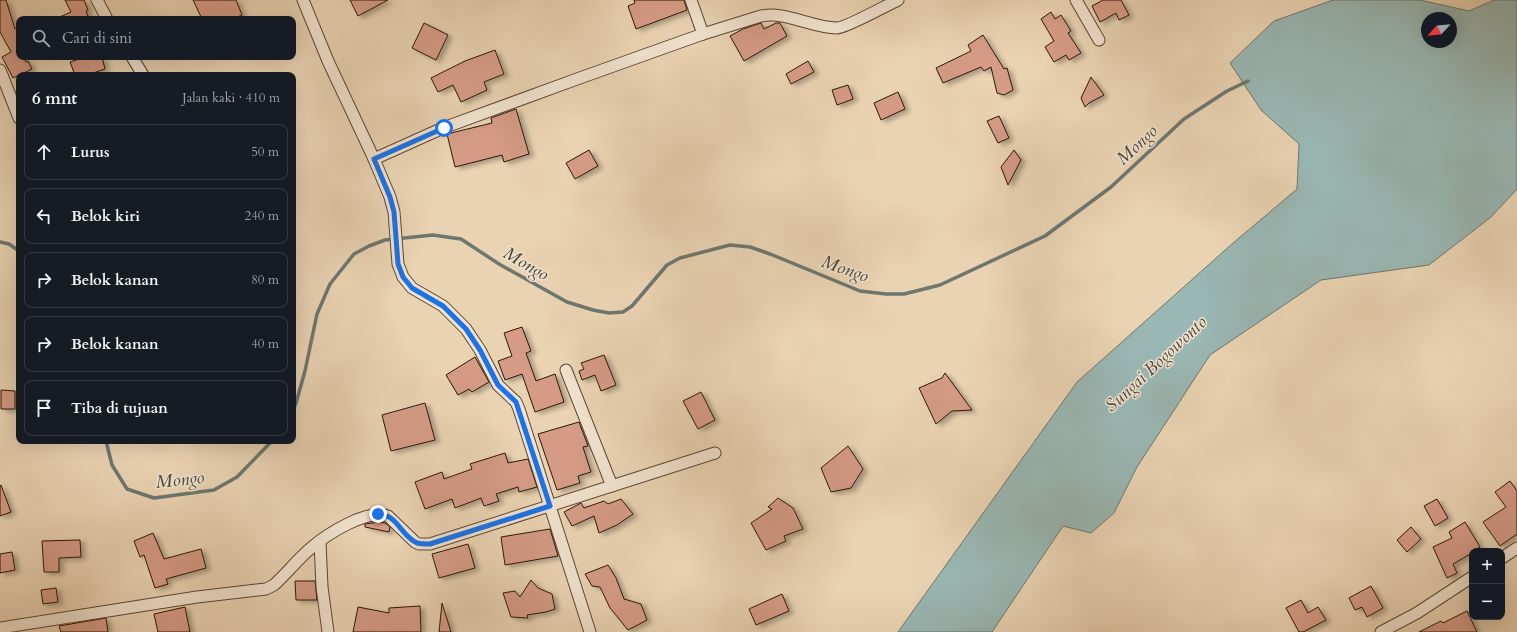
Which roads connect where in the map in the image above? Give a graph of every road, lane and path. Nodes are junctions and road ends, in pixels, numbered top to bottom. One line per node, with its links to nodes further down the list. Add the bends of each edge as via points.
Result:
1 (97, 0): 6 (street)
2 (303, 0): 13 (street, via 328,61)
3 (691, 0): 7 (street)
4 (898, 0): 7 (street, via 840,28 765,15)
5 (1076, 0): 8 (street)
6 (105, 16)
7 (703, 34): 13 (street, via 444,128)
8 (1099, 40)
9 (134, 60): 11 (street)
10 (0, 70): 12 (street)
11 (141, 72)
12 (16, 110)
13 (374, 159): 17 (street, via 394,212 398,264 403,277 412,288 443,306 466,329 498,385 516,402)
14 (566, 370): 16 (street)
15 (715, 453): 16 (street)
16 (612, 486): 17 (street)
17 (550, 506): 18 (street, via 430,544 414,542 384,514 371,514); 24 (street)
18 (320, 542): 22 (street, via 274,585 266,589); 23 (street, via 322,588)
19 (1517, 548): 20 (street)
20 (1505, 556)
21 (1469, 579): 25 (street, via 1417,613)
22 (0, 628)
23 (328, 632)
24 (590, 632)
25 (1381, 632)

